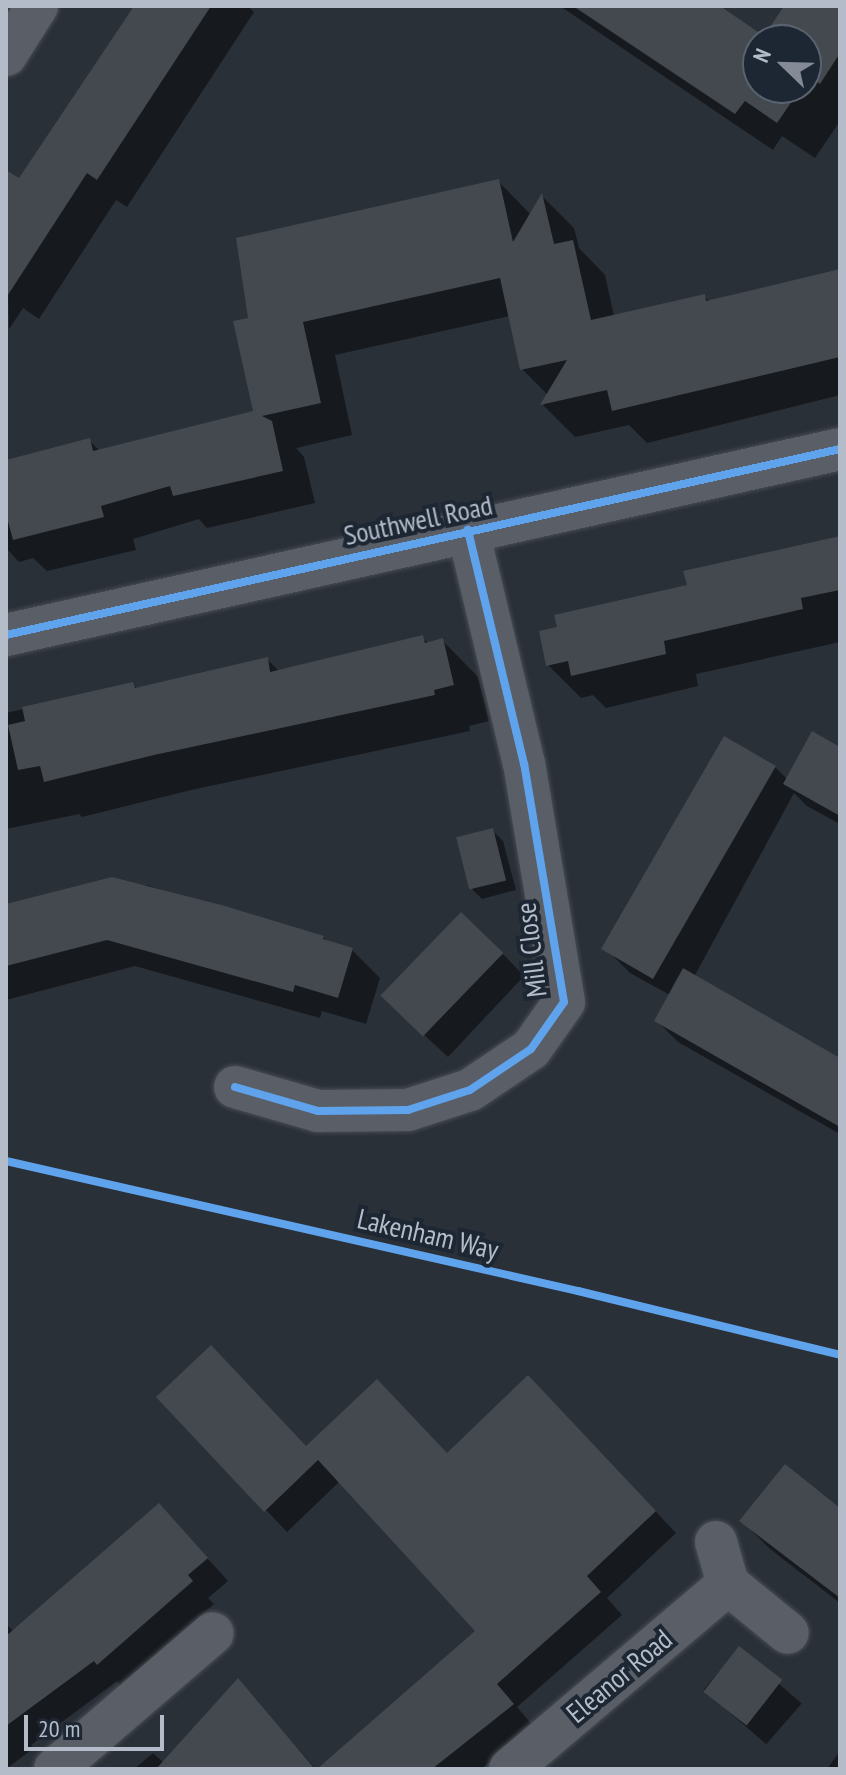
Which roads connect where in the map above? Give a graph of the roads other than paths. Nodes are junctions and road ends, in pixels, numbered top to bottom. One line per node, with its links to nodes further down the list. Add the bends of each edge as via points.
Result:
1 (37, 6): 2 (street)
2 (6, 55)
3 (840, 449): 4 (street, Southwell Road)
4 (468, 530): 5 (street, Southwell Road); 6 (street, Mill Close, via 524,764 564,1002 531,1049 470,1090 408,1110 318,1111)
5 (6, 635)
6 (235, 1087)
7 (716, 1542): 8 (street)
8 (728, 1584): 10 (street); 12 (street, Eleanor Road)
9 (213, 1633): 11 (street)
10 (788, 1633)
11 (55, 1769)
12 (510, 1769)

